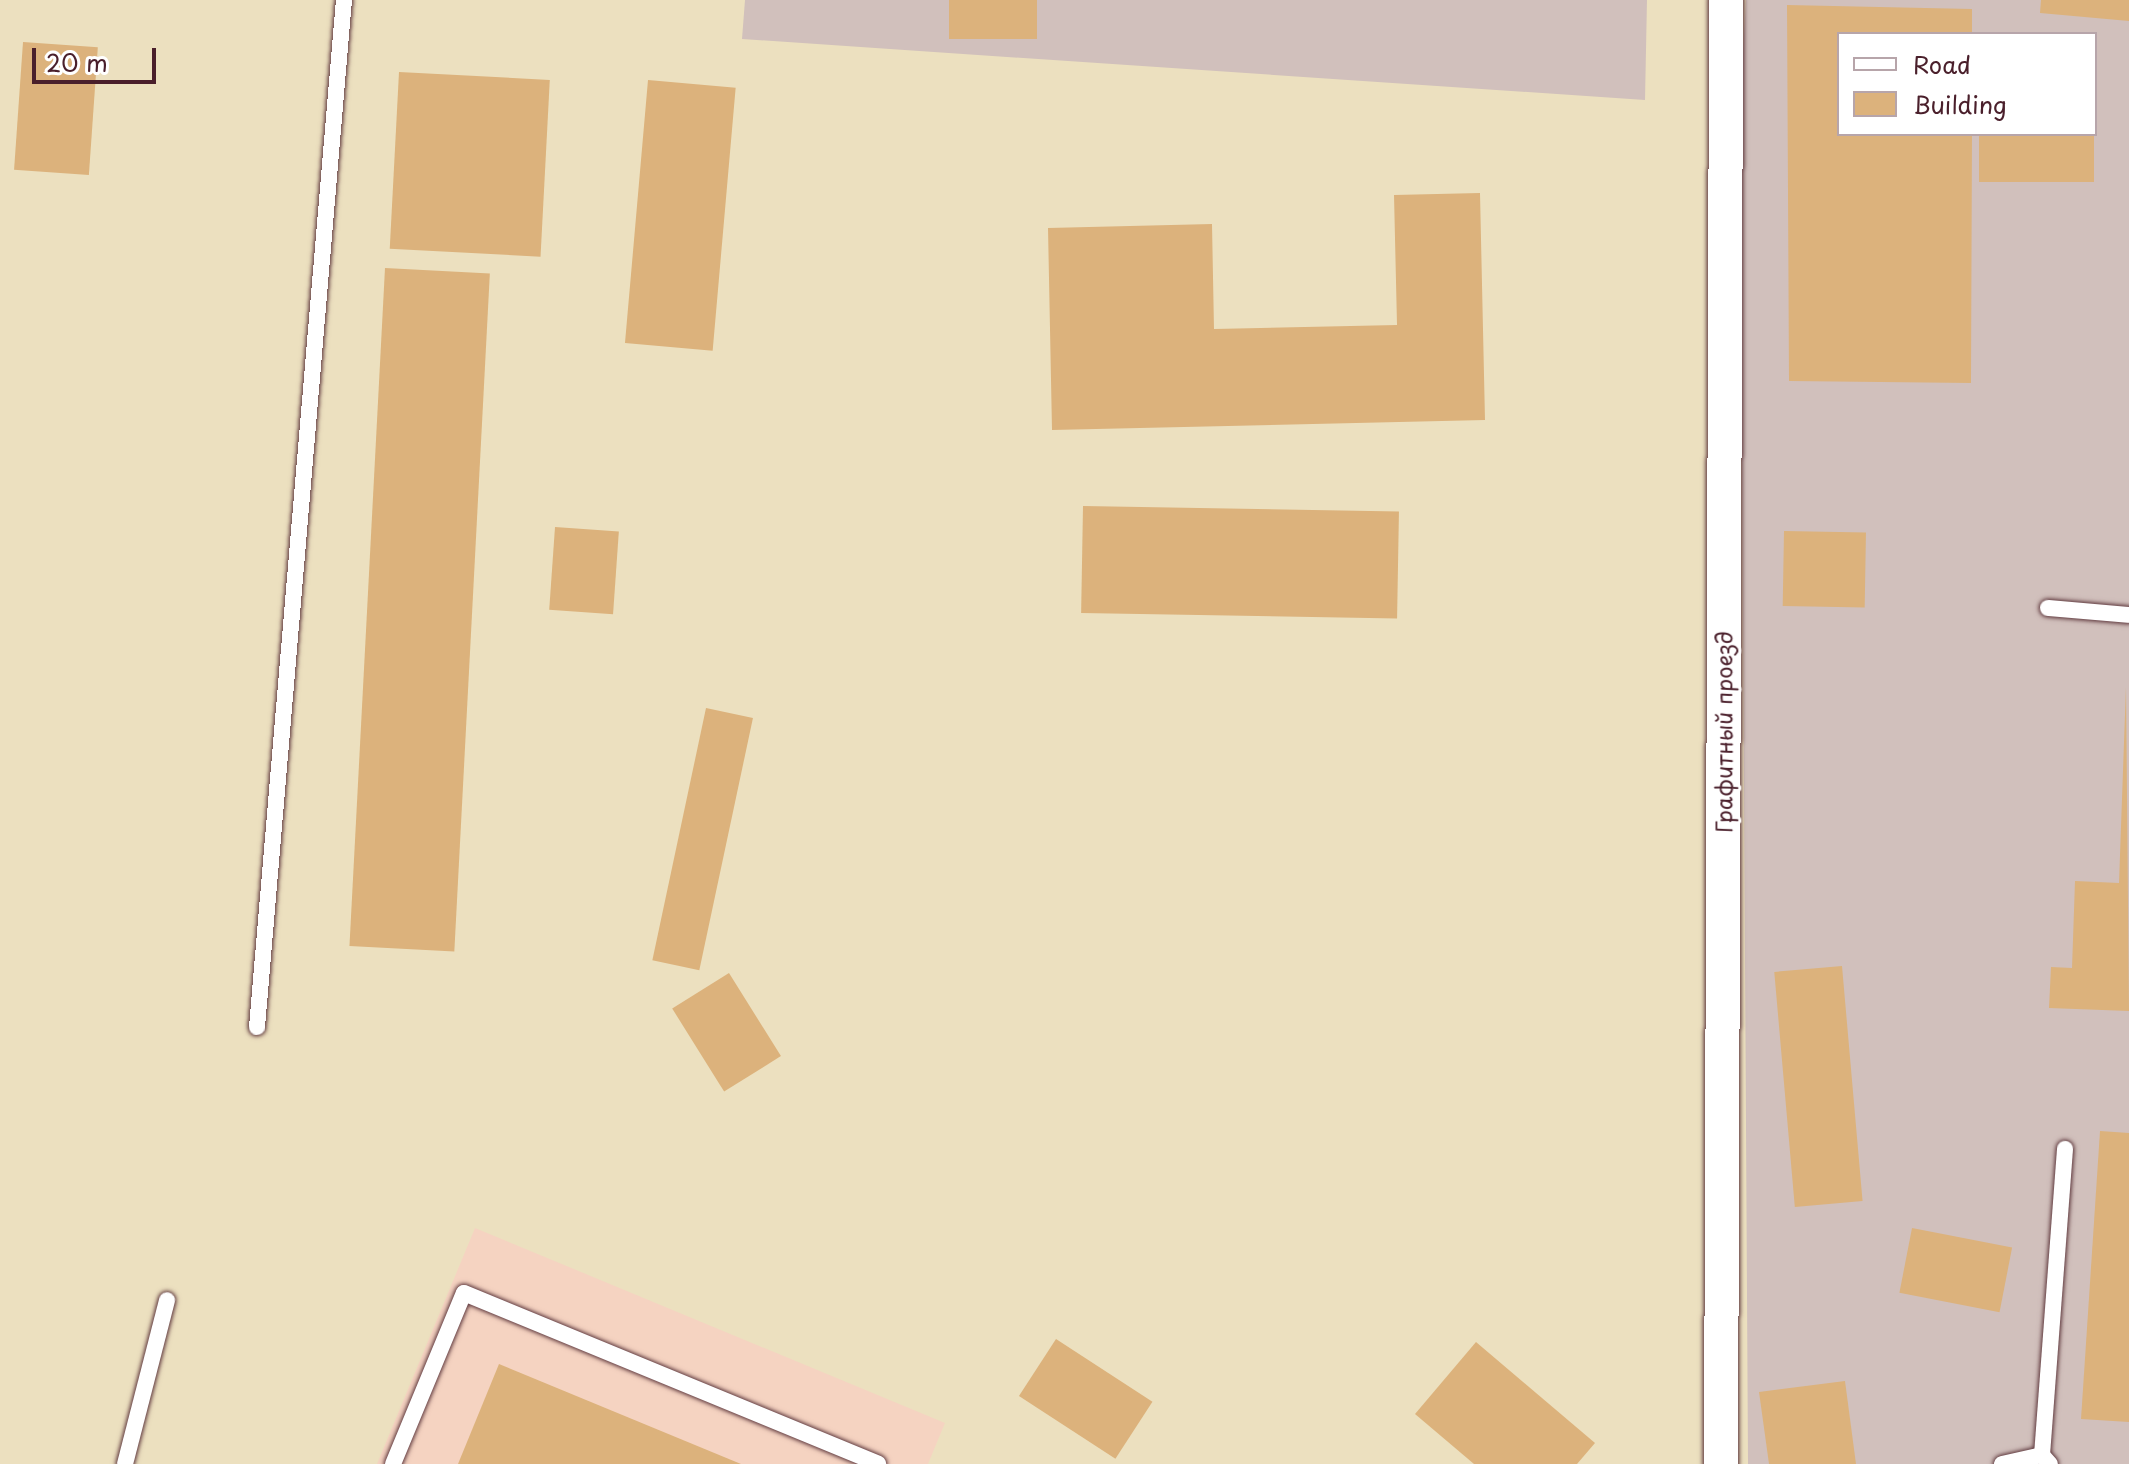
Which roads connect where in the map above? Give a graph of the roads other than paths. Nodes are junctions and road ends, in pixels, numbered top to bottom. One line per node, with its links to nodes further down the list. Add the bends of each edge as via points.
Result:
1 (344, 0): 5 (lane)
2 (1726, 0): 12 (street, Графитный проезд)
3 (2048, 608): 4 (lane)
4 (2129, 615)
5 (257, 1027)
6 (2065, 1149): 8 (lane)
7 (167, 1300): 9 (lane)
8 (2046, 1460): 13 (lane)
9 (125, 1464)
10 (393, 1464): 11 (lane, via 464,1293)
11 (878, 1464)
12 (1721, 1464)
13 (2002, 1464)

